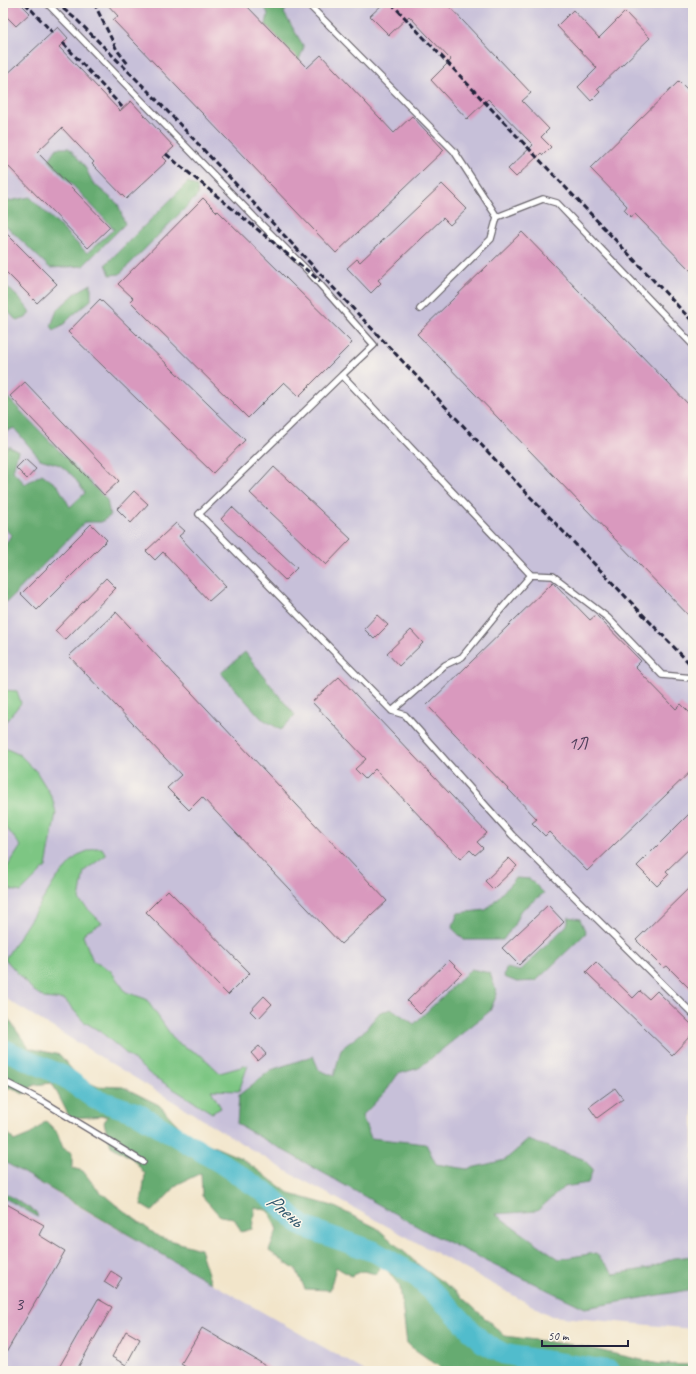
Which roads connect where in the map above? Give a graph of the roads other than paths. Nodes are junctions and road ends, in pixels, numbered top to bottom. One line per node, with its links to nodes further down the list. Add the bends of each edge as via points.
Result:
1 (47, 3): 6 (lane, via 308,271 374,345)
2 (307, 3): 3 (lane, via 454,151)
3 (497, 217): 4 (lane, via 491,239); 5 (lane, via 543,199 557,203)
4 (420, 309)
5 (693, 345)
6 (342, 375): 7 (lane); 9 (lane, via 198,514)
7 (531, 575): 8 (lane, via 552,576 608,618 662,676); 9 (lane, via 462,658 445,665)
8 (693, 678)
9 (392, 711): 10 (lane, via 405,715 512,835)
10 (693, 1014)
11 (3, 1081): 12 (lane, via 44,1102)
12 (143, 1162)

